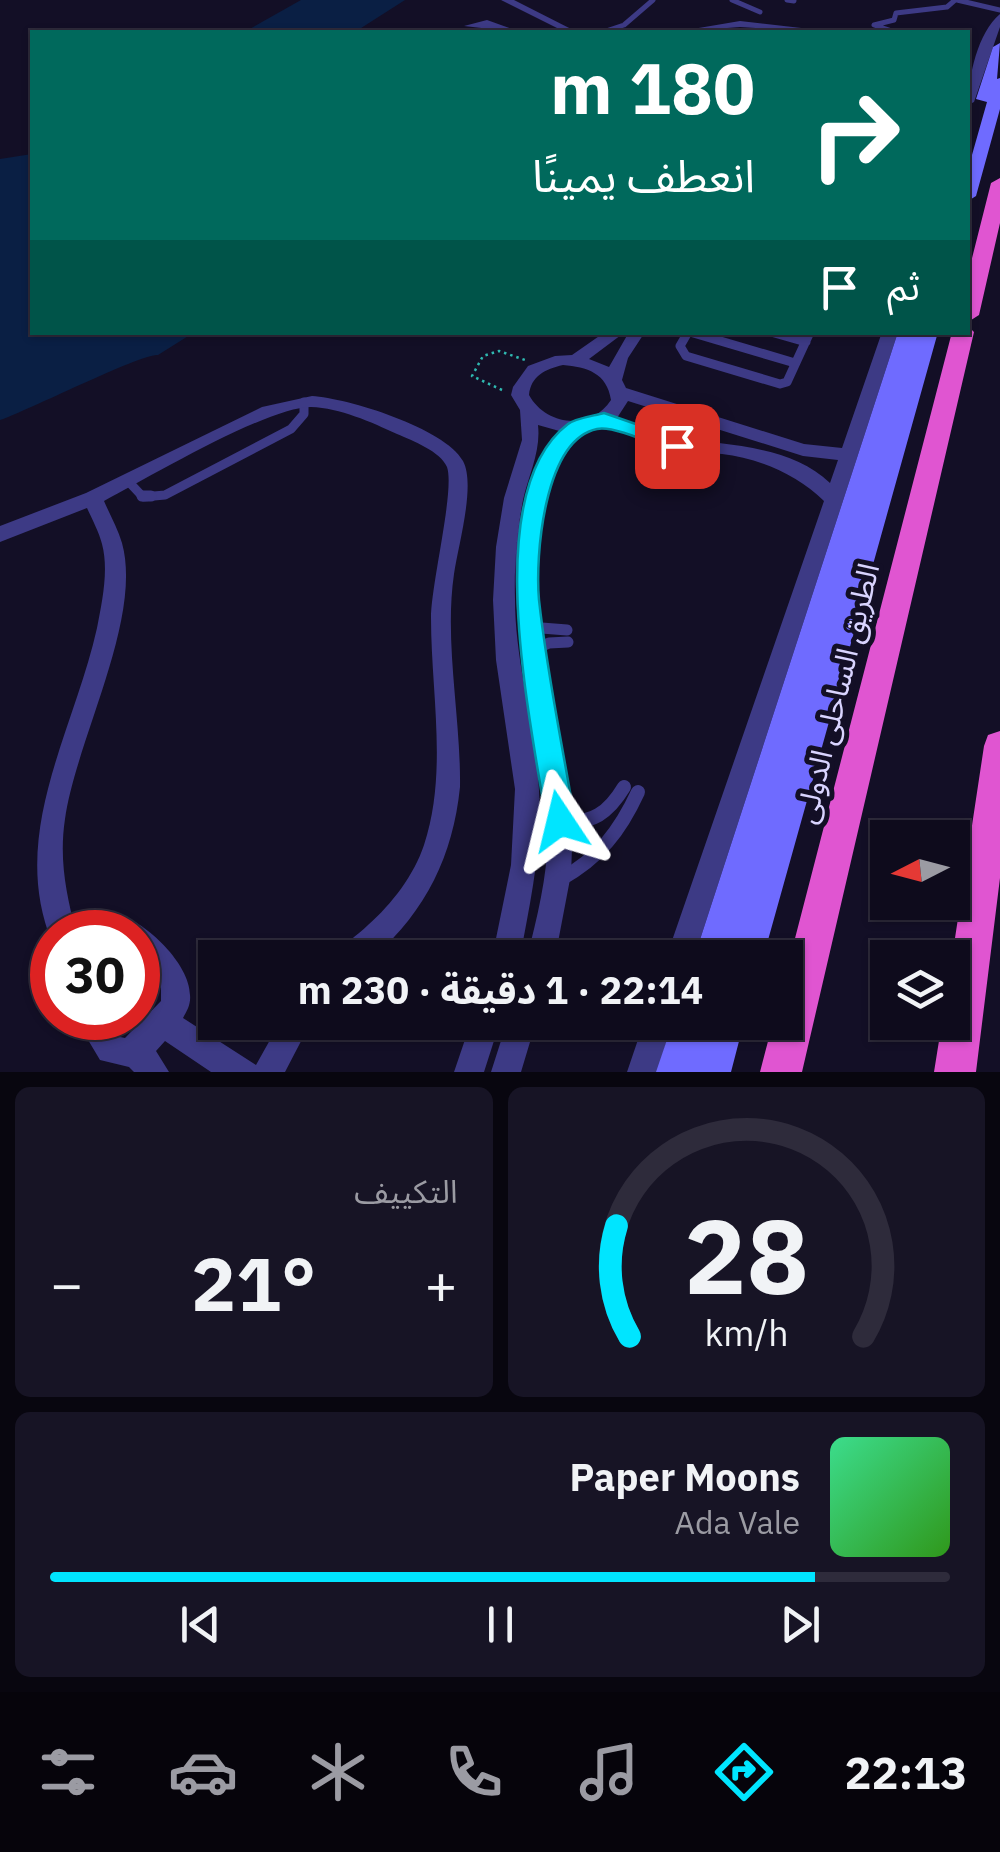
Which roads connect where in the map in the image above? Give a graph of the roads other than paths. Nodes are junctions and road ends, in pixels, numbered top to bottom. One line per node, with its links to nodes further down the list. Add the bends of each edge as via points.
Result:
1 (506, 0): 11 (street)
2 (653, 0): 12 (lane)
3 (732, 0): 6 (lane)
4 (956, 0): 7 (lane); 15 (lane, via 947,7 896,12 894,20 874,25)
5 (491, 1): 10 (street)
6 (760, 12)
7 (1000, 14): 17 (street)
8 (469, 26): 9 (street)
9 (506, 30)
10 (559, 30)
11 (560, 30)
12 (608, 30)
13 (696, 30): 14 (street, via 751,24)
14 (795, 30)
15 (889, 30)
16 (1000, 46): 19 (main road)
17 (982, 57): 18 (street); 19 (street)
18 (970, 59)
19 (988, 82): 20 (street); 21 (main road); 23 (main road)
20 (970, 100)
21 (970, 140)
22 (1000, 183): 24 (highway)
23 (970, 185)
24 (970, 307)
25 (613, 335): 34 (street)
26 (635, 335): 36 (street, via 620,358)
27 (687, 335): 35 (lane, via 680,346 686,356 774,383 786,382)
28 (699, 335): 35 (lane)
29 (889, 335): 43 (street)
30 (907, 335): 47 (main road)
31 (927, 335): 59 (main road)
32 (962, 335): 77 (highway, الطريق الساحلى الدولى)
33 (808, 338): 35 (lane)
34 (575, 361): 36 (street, via 598,367); 38 (street, via 540,366 524,378)
35 (795, 364)
36 (617, 385): 39 (street); 40 (street, via 618,407)
37 (304, 402): 45 (street, via 274,408); 45 (lane, via 304,414 291,430 164,495 143,497); 54 (street, via 333,405 435,443 453,458 460,477 441,608 447,754 439,842 421,884)
38 (524, 403): 41 (street, via 549,424); 44 (street)
39 (693, 415): 42 (street); 43 (street, via 802,450)
40 (604, 420): 41 (street); 42 (street)
41 (576, 428): 44 (street)
42 (677, 446): 47 (street, via 728,448 785,465)
43 (849, 455): 47 (street)
44 (538, 457): 49 (street, via 529,546); 55 (street, via 506,547 507,660 527,789 524,866)
45 (128, 481): 46 (street)
46 (93, 498): 48 (street); 53 (street, via 113,537 115,584 42,830 41,878)
47 (844, 502): 57 (street); 58 (main road)
48 (0, 534)
49 (531, 638): 49 (lane, via 549,643 568,636); 51 (street)
50 (1000, 746): 78 (highway)
51 (560, 821): 52 (street); 52 (lane, via 599,817 631,790 624,823 604,850)
52 (560, 880): 56 (street)
53 (51, 910)
54 (372, 940)
55 (510, 940)
56 (545, 940)
57 (686, 940)
58 (716, 940)
59 (750, 940)
60 (160, 969): 61 (street, via 179,994)
61 (164, 1023): 69 (street); 70 (street)
62 (104, 1040): 69 (street, via 118,1053)
63 (287, 1040): 71 (street)
64 (480, 1040): 72 (street)
65 (516, 1040): 73 (street)
66 (652, 1040): 74 (street)
67 (685, 1040): 75 (main road)
68 (721, 1040): 76 (main road)
69 (144, 1061)
70 (244, 1072)
71 (268, 1072)
72 (469, 1072)
73 (506, 1072)
74 (642, 1072)
75 (675, 1072)
76 (712, 1072)
77 (781, 1072)
78 (955, 1072)

